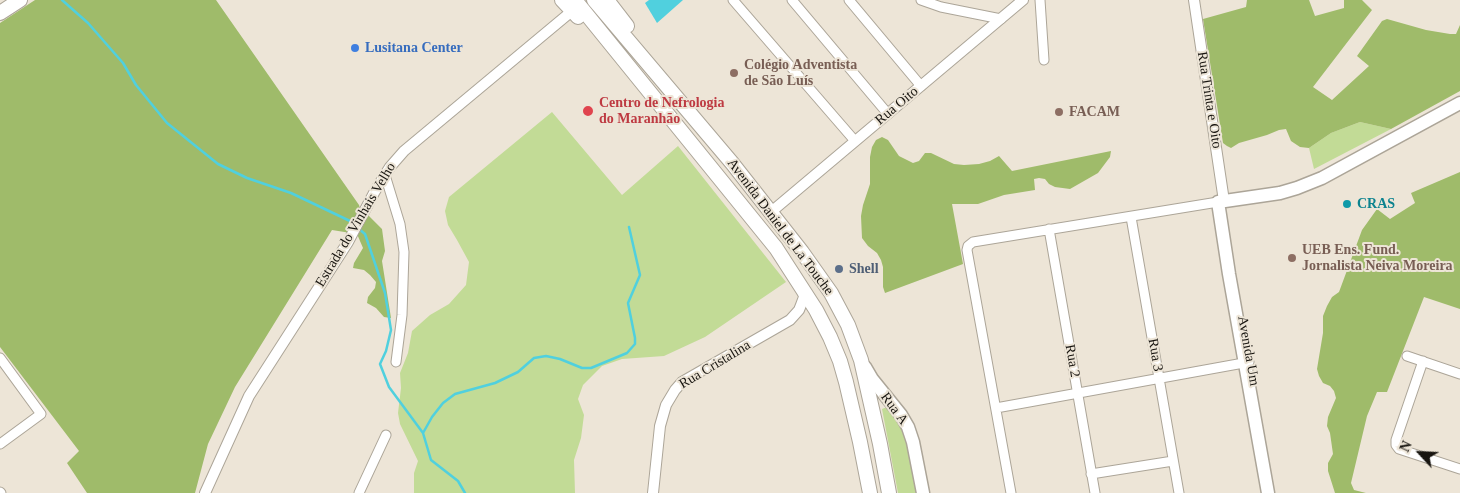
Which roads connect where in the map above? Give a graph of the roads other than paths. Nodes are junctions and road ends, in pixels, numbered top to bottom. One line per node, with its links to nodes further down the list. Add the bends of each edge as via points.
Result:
1 (20, 0): 13 (main road)
2 (562, 0): 12 (main road, Avenida Daniel de La Touche)
3 (594, 0): 19 (main road, Avenida Daniel de La Touche)
4 (733, 0): 21 (street)
5 (850, 0): 16 (street)
6 (921, 0): 14 (street)
7 (1023, 0): 14 (street, Rua Oito)
8 (1040, 0): 15 (street)
9 (1194, 0): 23 (street, Rua Trinta e Oito)
10 (610, 1): 19 (main road)
11 (798, 2): 20 (street)
12 (574, 5): 22 (street, Estrada do Vinhais Velho, via 404,151); 27 (main road, Avenida Daniel de La Touche, via 776,248)
13 (0, 13)
14 (1000, 19): 16 (street, Rua Oito)
15 (1044, 60)
16 (921, 86): 20 (street, Rua Oito)
17 (1460, 103): 23 (main road, via 1322,178 1280,193)
18 (1460, 112): 23 (main road, via 1297,195 1279,201)
19 (691, 114): 24 (main road, Avenida Daniel de La Touche)
20 (888, 114): 21 (street, Rua Oito)
21 (855, 141): 24 (street, Rua Oito)
22 (385, 175): 32 (street, via 400,224 404,252 402,315); 43 (street, Estrada do Vinhais Velho, via 348,242 249,396)
23 (1222, 205): 25 (street); 33 (main road, Avenida Um)
24 (771, 212): 30 (main road, Avenida Daniel de La Touche, via 831,293)
25 (1131, 217): 26 (street); 35 (street, Rua 3)
26 (1049, 229): 36 (street, Rua 2); 37 (street, via 973,242 968,246)
27 (803, 289): 45 (street, Rua Cristalina, via 803,302 790,320 682,382 675,390 666,405 660,426); 46 (main road, Avenida Daniel de La Touche, via 840,361)
28 (1407, 356): 31 (street)
29 (0, 358): 39 (street, via 41,414)
30 (861, 360): 47 (main road, Avenida Daniel de La Touche); 48 (main road, Rua A, via 908,427)
31 (1423, 361): 34 (street); 41 (street, via 1396,445 1399,449)
32 (396, 362)
33 (1247, 362): 35 (street); 52 (main road, Avenida Um); 53 (main road, Avenida Um)
34 (1460, 374)
35 (1159, 378): 36 (street); 40 (street, Rua 3)
36 (1077, 393): 37 (street); 42 (street, Rua 2)
37 (996, 408): 49 (street)
38 (386, 435): 44 (street)
39 (0, 444)
40 (1174, 461): 42 (street); 51 (street, Rua 3)
41 (1460, 468)
42 (1091, 474): 50 (street, Rua 2)
43 (205, 493)
44 (359, 493)
45 (654, 493)
46 (870, 493)
47 (890, 493)
48 (923, 493)
49 (1011, 493)
50 (1094, 493)
51 (1179, 493)
52 (1268, 493)
53 (1273, 493)

